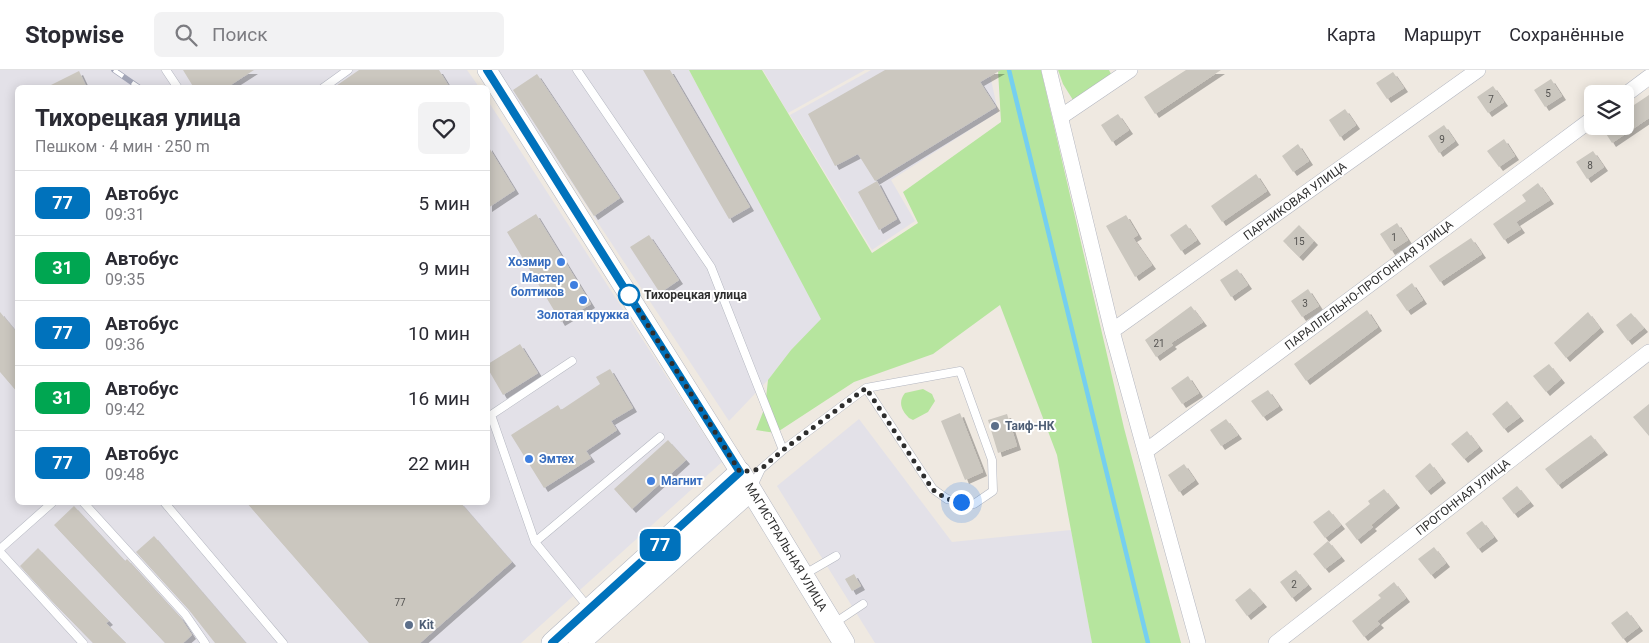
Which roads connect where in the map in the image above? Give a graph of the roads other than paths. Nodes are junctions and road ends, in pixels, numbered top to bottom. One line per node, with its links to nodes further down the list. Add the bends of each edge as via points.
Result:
1 (166, 70): 9 (lane)
2 (348, 70): 10 (lane)
3 (487, 70): 21 (street, МАГИСТРАЛЬНАЯ УЛИЦА)
4 (577, 70): 19 (lane, via 711,267)
5 (1050, 70): 12 (street)
6 (1130, 70): 12 (street)
7 (1478, 70): 14 (street, ПАРНИКОВАЯ УЛИЦА)
8 (1649, 77): 11 (street)
9 (176, 85)
10 (327, 85)
11 (1634, 88)
12 (1062, 116): 14 (street)
13 (1584, 125): 20 (street, ПАРАЛЛЕЛЬНО-ПРОГОННАЯ УЛИЦА)
14 (1112, 331): 20 (street)
15 (1649, 352): 39 (street, ПРОГОННАЯ УЛИЦА)
16 (572, 361): 25 (lane, via 491,415)
17 (866, 388): 17 (lane, via 933,490 947,499 974,504 993,491 992,460 960,371); 19 (lane)
18 (660, 437): 25 (lane)
19 (783, 450): 21 (lane)
20 (1146, 451): 38 (street)
21 (751, 477): 28 (main road, МАГИСТРАЛЬНАЯ УЛИЦА); 30 (main road); 36 (main road)
22 (50, 505): 26 (lane)
23 (86, 505): 33 (lane, via 185,614)
24 (167, 505): 34 (lane)
25 (535, 542): 30 (lane)
26 (0, 550): 32 (lane)
27 (836, 556): 28 (lane)
28 (803, 575): 31 (main road, МАГИСТРАЛЬНАЯ УЛИЦА)
29 (863, 604): 31 (lane)
30 (590, 609): 35 (main road)
31 (832, 624): 37 (main road, МАГИСТРАЛЬНАЯ УЛИЦА)
32 (84, 643)
33 (205, 643)
34 (283, 643)
35 (552, 643)
36 (579, 643)
37 (844, 643)
38 (1198, 643)
39 (1276, 643)

